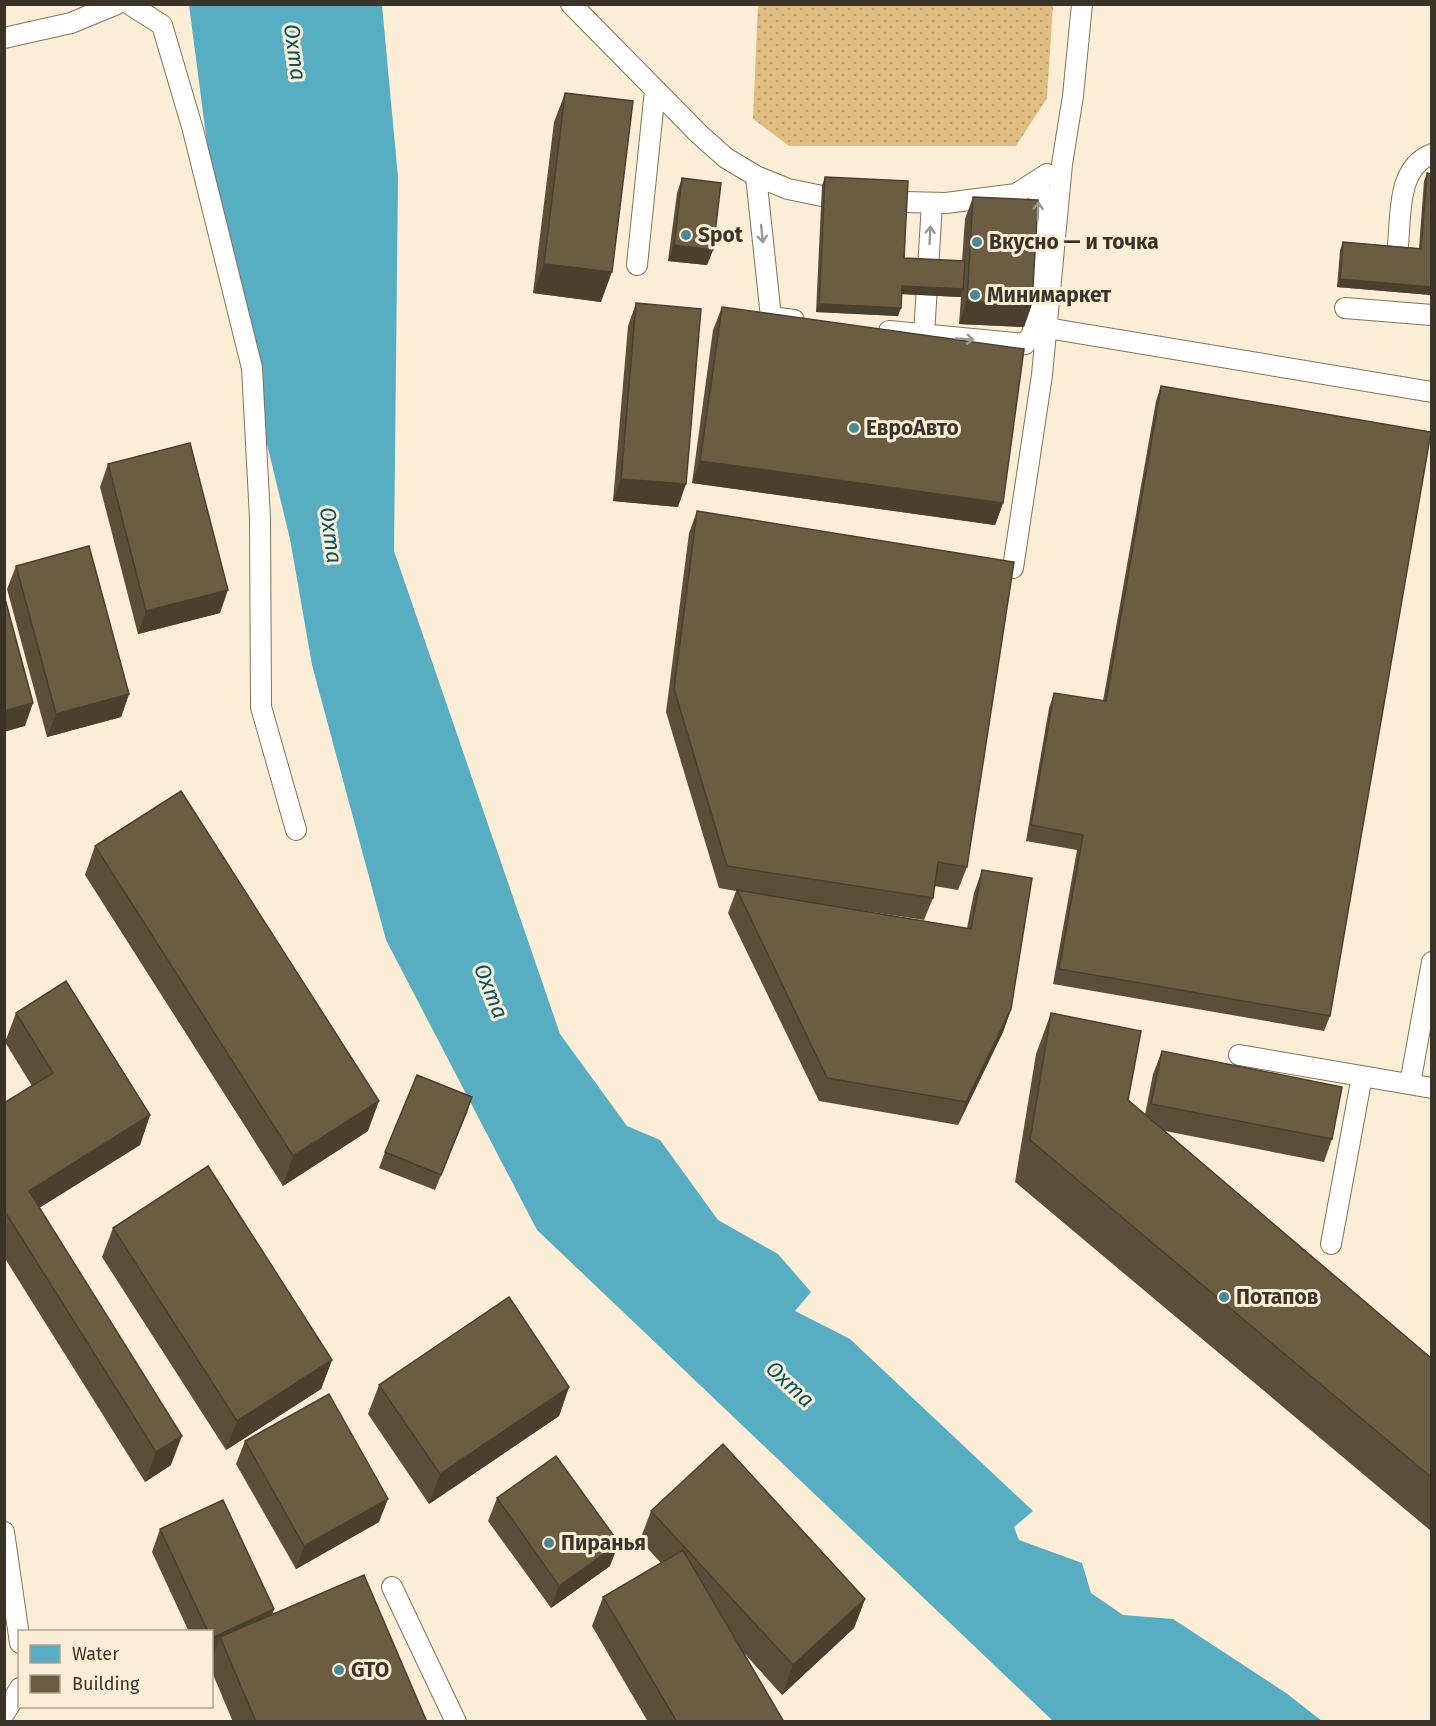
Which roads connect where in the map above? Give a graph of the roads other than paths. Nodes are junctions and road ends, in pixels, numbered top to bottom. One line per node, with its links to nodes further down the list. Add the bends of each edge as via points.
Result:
1 (117, 4): 5 (lane, via 71,23)
2 (129, 4): 24 (lane, via 162,26 193,130 252,368 260,518 261,706)
3 (571, 4): 6 (lane)
4 (1082, 4): 8 (lane)
5 (4, 38)
6 (655, 90): 9 (lane, via 726,158); 15 (lane)
7 (1431, 154): 14 (lane, via 1412,169 1403,188)
8 (1062, 164): 10 (lane); 20 (lane)
9 (756, 176): 11 (lane, via 788,189); 18 (lane, one-way to 18, via 771,317)
10 (1040, 179): 13 (lane, via 1016,194); 21 (lane, one-way to 10, via 1025,344 1033,333)
11 (822, 196)
12 (904, 202): 13 (lane)
13 (932, 203): 21 (lane, one-way to 13)
14 (1398, 245)
15 (638, 266)
16 (1345, 308): 17 (lane)
17 (1431, 315)
18 (818, 323)
19 (865, 328): 21 (lane)
20 (1047, 328): 22 (lane); 23 (lane)
21 (924, 335)
22 (1431, 392)
23 (1013, 568)
24 (296, 830)
25 (1431, 962): 28 (lane)
26 (1239, 1055): 27 (lane)
27 (1362, 1076): 28 (lane); 30 (lane)
28 (1410, 1084): 29 (lane)
29 (1431, 1088)
30 (1331, 1244)
31 (4, 1532): 33 (lane)
32 (392, 1587): 36 (lane)
33 (18, 1630)
34 (18, 1691): 35 (lane)
35 (4, 1714)
36 (456, 1722)

